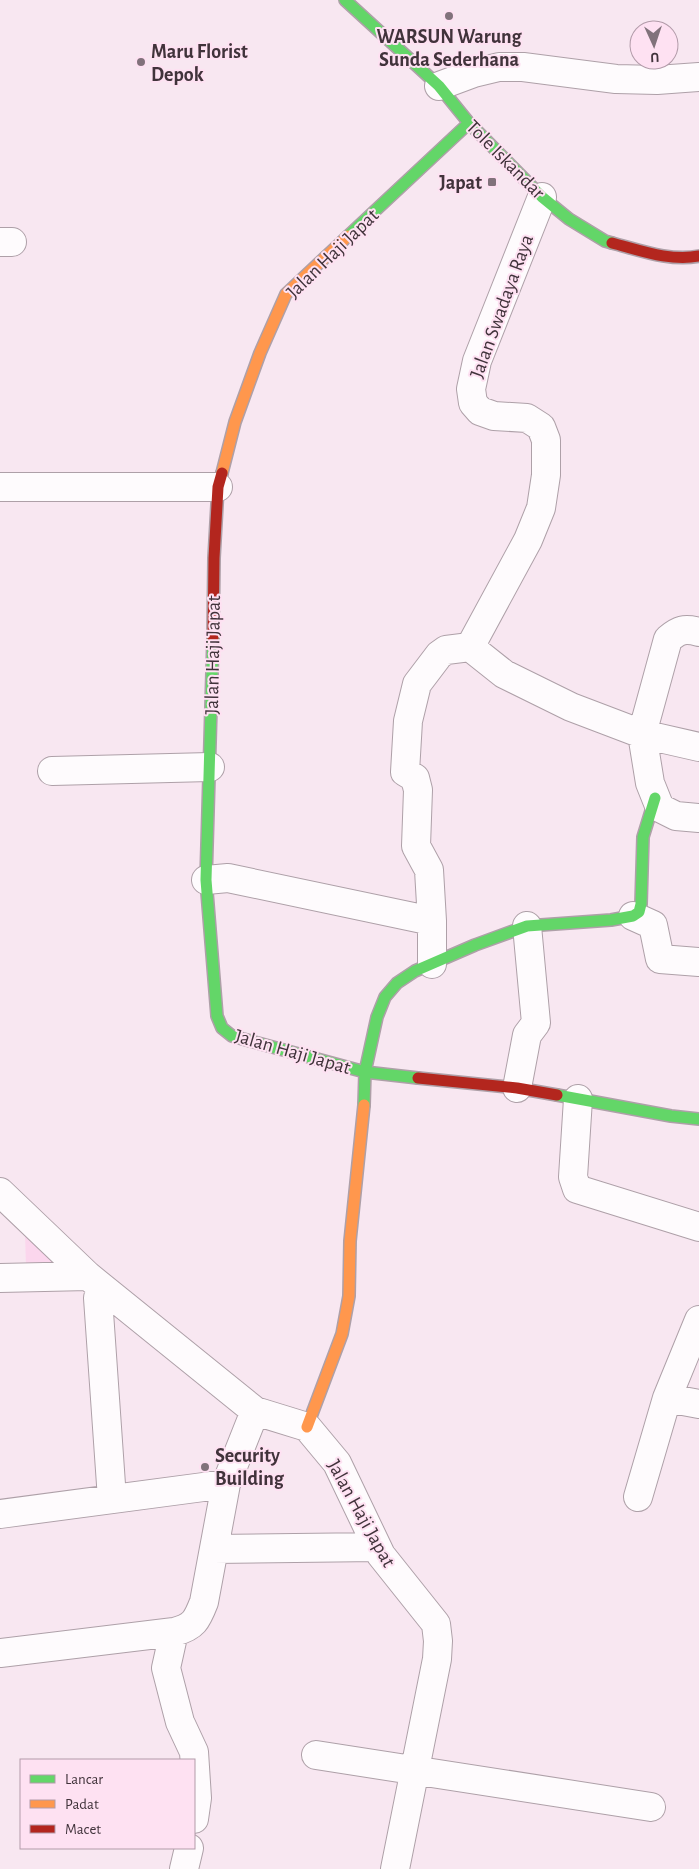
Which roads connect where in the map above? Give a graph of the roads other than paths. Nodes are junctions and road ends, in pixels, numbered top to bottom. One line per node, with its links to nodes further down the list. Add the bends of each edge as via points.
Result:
1 (345, 0): 3 (street, Tole Iskandar)
2 (699, 77): 3 (street, via 616,80 499,67)
3 (439, 86): 4 (street, Tole Iskandar)
4 (469, 123): 5 (street, Tole Iskandar); 8 (street, Jalan Haji Japat, via 286,294 238,413)
5 (542, 197): 6 (street, Tole Iskandar, via 605,242 656,254); 10 (street, Jalan Swadaya Raya, via 476,361 471,389 473,403 480,411 494,416 527,418 542,427 546,440 546,475 542,508)
6 (699, 256)
7 (0, 487): 8 (street)
8 (218, 487): 13 (street, Jalan Haji Japat)
9 (699, 632): 11 (street, via 678,631 668,639)
10 (470, 647): 11 (street, via 504,674 571,707); 19 (street, via 446,650 439,655 417,684 408,721 405,772 415,778 418,790 416,846 429,870)
11 (642, 734): 12 (street); 15 (street)
12 (699, 747)
13 (210, 767): 14 (street); 17 (street, Jalan Haji Japat)
14 (52, 771)
15 (655, 798): 16 (street, via 660,808 676,816); 18 (street, via 643,837 641,904 639,912)
16 (699, 818)
17 (206, 880): 19 (street, via 228,878); 23 (street, Jalan Haji Japat, via 217,1016 222,1028 243,1040)
18 (633, 916): 20 (street); 21 (street, via 653,925 660,959)
19 (432, 921): 22 (street)
20 (527, 926): 22 (street); 24 (street, via 536,1023 527,1035)
21 (699, 962)
22 (432, 964): 23 (street, via 397,983 385,997 377,1017)
23 (365, 1072): 24 (street); 35 (street, Jalan Haji Japat, via 363,1123 350,1241 350,1296 342,1334)
24 (517, 1088): 25 (street)
25 (578, 1099): 26 (street); 28 (street, via 573,1177 577,1190)
26 (699, 1119)
27 (0, 1192): 30 (street)
28 (699, 1227)
29 (0, 1278): 30 (street)
30 (93, 1287): 34 (street); 38 (street)
31 (699, 1320): 32 (street)
32 (667, 1398): 33 (street); 37 (street)
33 (699, 1404)
34 (255, 1411): 35 (street); 36 (street)
35 (308, 1426): 40 (street, Jalan Haji Japat, via 337,1463)
36 (226, 1484): 38 (street); 41 (street)
37 (638, 1497)
38 (112, 1499): 39 (street)
39 (0, 1514)
40 (377, 1547): 41 (street); 47 (street, Jalan Haji Japat, via 436,1624 437,1659)
41 (214, 1549): 42 (street, via 198,1618 188,1629)
42 (174, 1632): 43 (street); 45 (street, via 166,1668 180,1722)
43 (0, 1653)
44 (316, 1755): 47 (street)
45 (194, 1759)
46 (195, 1767): 49 (street)
47 (416, 1770): 48 (street); 52 (street, Jalan Haji Japat)
48 (651, 1807)
49 (195, 1812)
50 (189, 1849): 51 (street)
51 (184, 1869)
52 (394, 1869)

